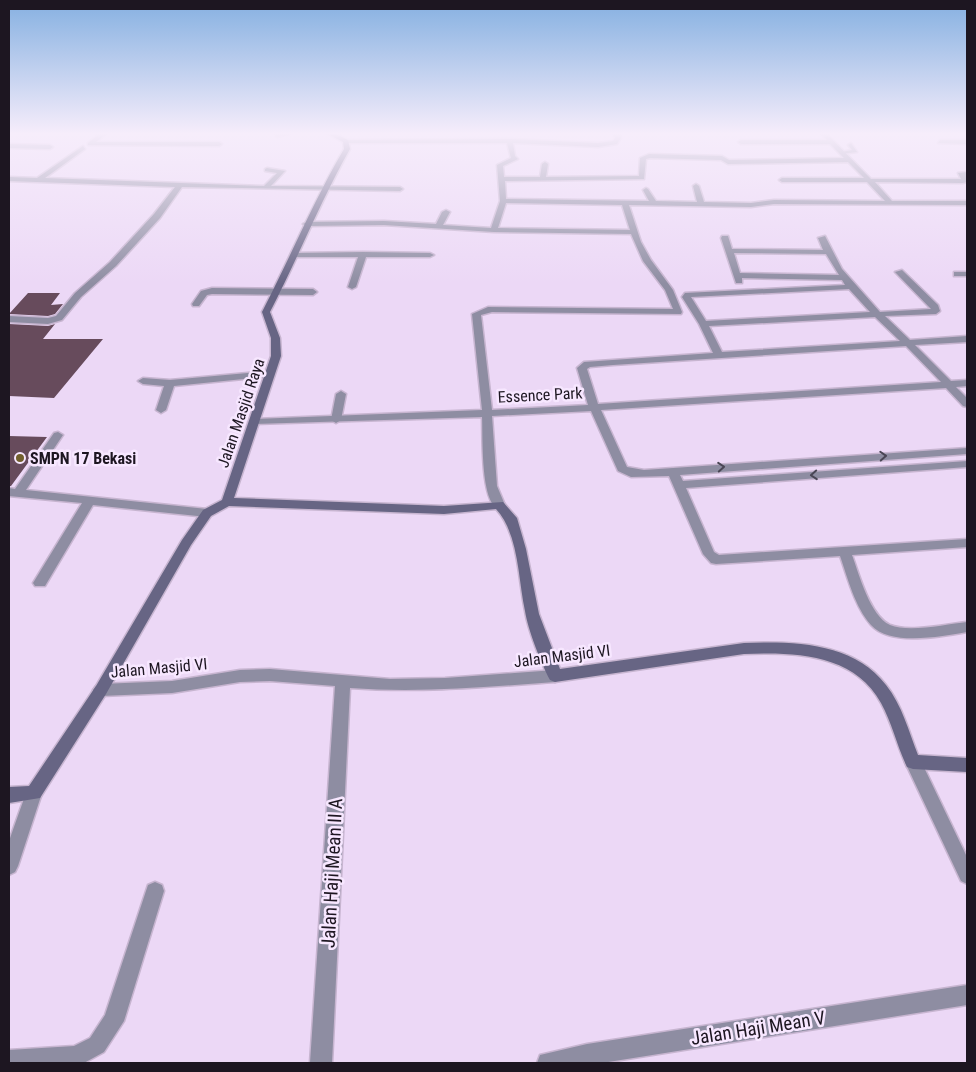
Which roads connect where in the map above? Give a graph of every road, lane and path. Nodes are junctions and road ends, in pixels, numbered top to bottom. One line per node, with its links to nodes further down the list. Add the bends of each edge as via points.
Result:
1 (133, 184): 6 (street)
2 (270, 184): 8 (street)
3 (327, 184): 9 (street, Jalan Masjid Raya)
4 (503, 184): 12 (street)
5 (873, 184): 15 (street)
6 (180, 186): 8 (street); 42 (street, via 113,264 78,295 59,318 48,321)
7 (696, 186): 17 (street)
8 (266, 188): 9 (street)
9 (324, 189): 10 (street); 19 (street, Jalan Masjid Raya)
10 (400, 189)
11 (646, 190): 13 (street)
12 (503, 201): 14 (street); 21 (street)
13 (652, 202): 14 (street); 17 (street)
14 (625, 203): 22 (street)
15 (891, 203): 16 (street); 17 (street)
16 (967, 203)
17 (701, 204)
18 (446, 212): 20 (street)
19 (307, 224): 20 (street); 28 (street, Jalan Masjid Raya)
20 (439, 226): 21 (street)
21 (494, 230): 22 (street)
22 (634, 232): 57 (street, via 647,261 668,290 678,312 508,309 478,312)
23 (725, 238): 25 (street)
24 (822, 238): 26 (street)
25 (729, 251): 26 (street); 33 (street)
26 (827, 252): 34 (street)
27 (363, 254): 28 (street); 29 (street); 35 (street)
28 (295, 255): 38 (street, Jalan Masjid Raya)
29 (430, 255)
30 (899, 272): 41 (street, via 936,310)
31 (957, 274): 32 (street)
32 (967, 274)
33 (737, 275): 34 (street); 37 (street)
34 (844, 278): 36 (street)
35 (352, 287)
36 (849, 287): 37 (street); 41 (street)
37 (741, 291): 43 (street, via 688,295 686,297)
38 (276, 292): 39 (street); 40 (street, via 208,291); 47 (street, Jalan Masjid Raya, via 266,312 278,338)
39 (313, 292)
40 (196, 304)
41 (877, 315): 43 (street); 45 (street)
42 (9, 319)
43 (703, 324): 46 (street)
44 (967, 339): 45 (street)
45 (908, 343): 46 (street); 51 (street)
46 (719, 356): 55 (street, via 584,365 582,368)
47 (271, 374): 49 (street); 59 (street, Jalan Masjid Raya)
48 (143, 381): 49 (street)
49 (170, 383): 56 (street)
50 (967, 383): 51 (street)
51 (952, 388): 52 (street); 54 (street); 55 (street, Essence Park)
52 (967, 392)
53 (341, 394): 58 (lane)
54 (967, 404)
55 (594, 408): 57 (street, Essence Park); 63 (street, via 622,469 644,474)
56 (161, 410)
57 (487, 412): 58 (street, Essence Park); 68 (street, via 492,486)
58 (336, 420): 59 (street, Essence Park)
59 (255, 422): 67 (street, Jalan Masjid Raya)
60 (58, 435): 65 (street)
61 (967, 450): 63 (street, one-way to 61)
62 (967, 464): 64 (street, one-way to 64)
63 (673, 471): 64 (street)
64 (679, 485): 71 (street, via 709,554 716,560)
65 (13, 492): 66 (street)
66 (89, 500): 69 (street); 72 (street)
67 (227, 502): 68 (street, via 444,510); 69 (street)
68 (499, 505): 74 (street, via 511,518 532,614)
69 (207, 513): 76 (street, via 186,543)
70 (967, 543): 71 (street)
71 (845, 553): 73 (street, via 860,592 877,623 884,629 906,633)
72 (40, 582)
73 (967, 628)
74 (555, 676): 75 (street, Jalan Masjid VI, via 445,684); 77 (street, Jalan Masjid VI, via 712,652 771,648 828,654 852,665 876,684 890,706)
75 (343, 682): 76 (street, Jalan Masjid VI, via 270,675 172,687); 86 (street, Jalan Haji Mean II A)
76 (101, 690): 79 (street)
77 (913, 762): 78 (street); 82 (street)
78 (967, 765)
79 (34, 793): 80 (street); 81 (street)
80 (9, 795)
81 (9, 866)
82 (967, 875)
83 (156, 892): 85 (street, via 114,1021 97,1045 76,1056)
84 (967, 995): 87 (street, Jalan Haji Mean V)
85 (9, 1061)
86 (321, 1063)
87 (548, 1063)

